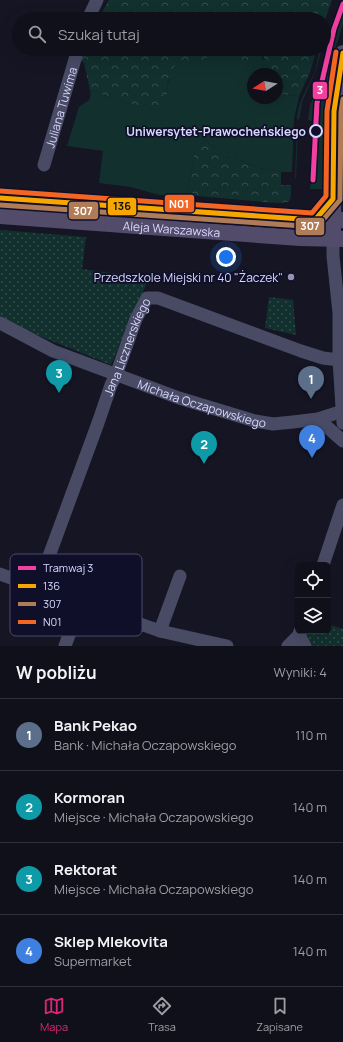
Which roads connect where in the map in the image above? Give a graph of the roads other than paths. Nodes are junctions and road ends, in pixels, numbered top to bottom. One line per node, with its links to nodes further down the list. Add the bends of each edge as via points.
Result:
1 (97, 0): 2 (street)
2 (91, 12)
3 (343, 53): 7 (main road, via 334,111)
4 (76, 56): 5 (street, Juliana Tuwima)
5 (44, 165)
6 (0, 198): 9 (main road, Aleja Warszawska)
7 (332, 199): 9 (main road); 10 (main road)
8 (0, 216): 11 (main road, Aleja Warszawska)
9 (315, 220): 10 (main road, Aleja Warszawska)
10 (338, 220): 11 (main road)
11 (338, 239): 13 (street, via 333,256)
12 (343, 290): 13 (street)
13 (339, 313): 15 (street)
14 (0, 323): 16 (street, Michała Oczapowskiego, via 53,351)
15 (339, 360): 16 (street, Jana Licznerskiego, via 301,351 158,298 147,298 136,319); 17 (street)
16 (116, 375): 18 (street, Michała Oczapowskiego, via 179,398 255,421 273,424); 22 (street, Jana Licznerskiego)
17 (343, 411): 18 (street, Michała Oczapowskiego); 19 (street)
18 (318, 419): 20 (street)
19 (343, 422)
20 (343, 441)
21 (343, 505): 23 (street)
22 (50, 554)
23 (324, 562)
24 (0, 574): 26 (street)
25 (180, 576): 28 (street)
26 (10, 577)
27 (142, 624): 28 (street)
28 (160, 631): 32 (street)
29 (69, 636): 31 (street)
30 (301, 637): 33 (street)
31 (65, 646)
32 (227, 646)
33 (288, 646)

